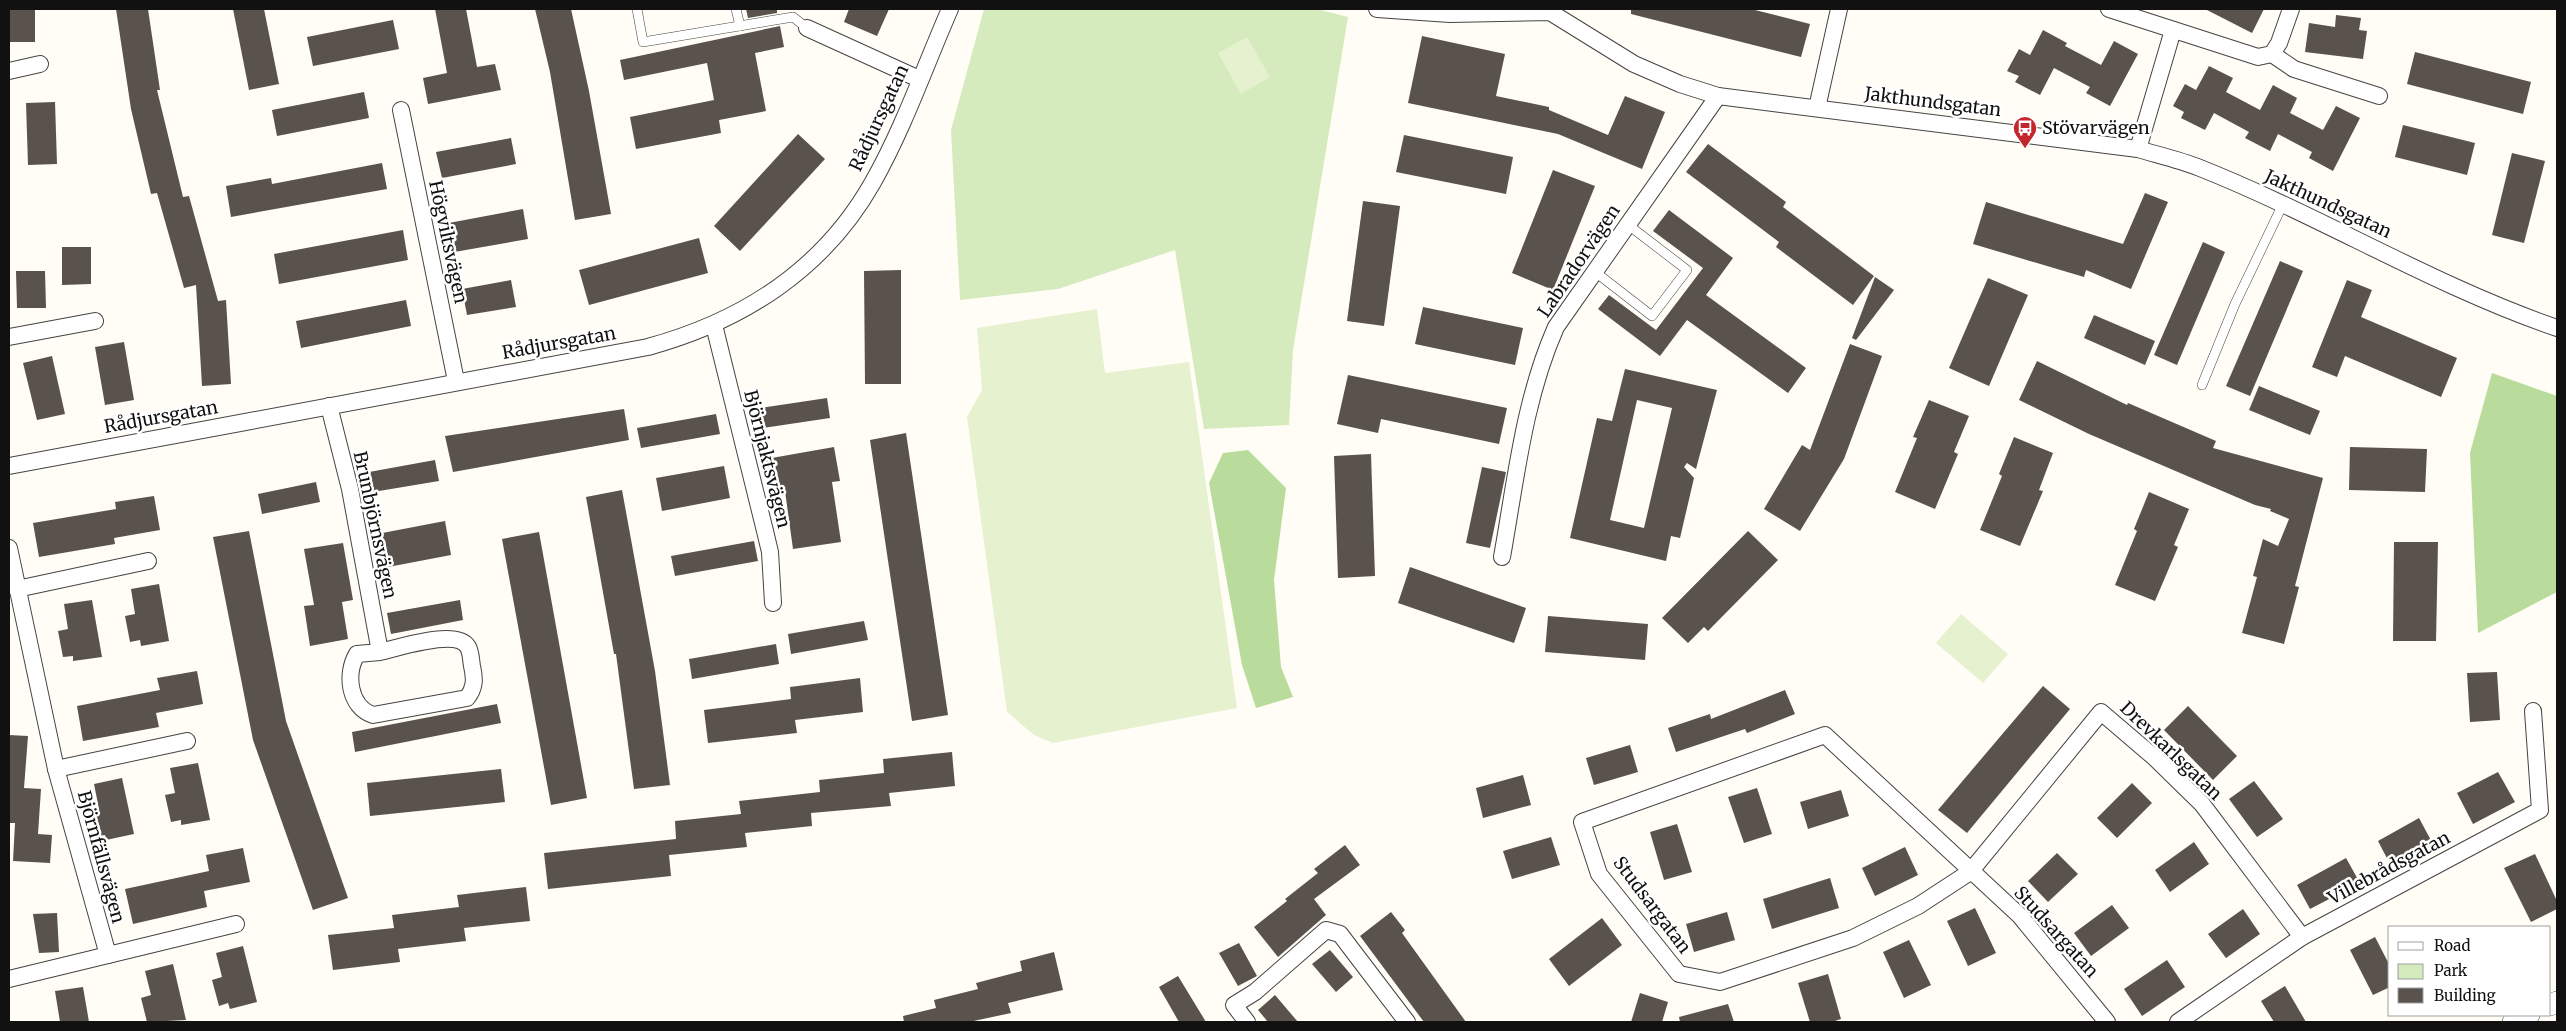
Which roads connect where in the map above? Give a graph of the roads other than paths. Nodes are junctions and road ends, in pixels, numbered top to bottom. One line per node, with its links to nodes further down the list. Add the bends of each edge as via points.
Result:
1 (637, 9): 9 (lane, via 643,42)
2 (736, 9): 9 (lane)
3 (950, 9): 15 (street, Rådjursgatan)
4 (1376, 9): 8 (street, Jakthundsgatan, via 1442,14)
5 (1840, 9): 18 (street)
6 (2109, 9): 11 (street)
7 (2291, 9): 12 (street)
8 (1549, 10): 16 (street, Jakthundsgatan, via 1634,64)
9 (740, 26): 10 (lane, via 793,17)
10 (807, 28): 15 (street)
11 (2173, 30): 12 (street, via 2258,57); 20 (street)
12 (2272, 54): 17 (street, via 2294,69)
13 (40, 64): 14 (street)
14 (9, 71)
15 (919, 79): 25 (street, Rådjursgatan, via 896,136 872,182 841,228 806,267 779,288)
16 (1718, 96): 18 (street, Jakthundsgatan); 22 (street, Labradorvägen)
17 (2379, 96)
18 (1817, 108): 20 (street, Jakthundsgatan)
19 (401, 110): 28 (street, Högviltsvägen)
20 (2138, 149): 21 (street, Jakthundsgatan, via 2197,167)
21 (2283, 204): 26 (street, Jakthundsgatan, via 2507,311); 29 (lane, via 2235,304)
22 (1627, 224): 23 (street, Labradorvägen); 23 (lane, via 1687,270 1652,316)
23 (1594, 271): 33 (street, Labradorvägen, via 1556,327 1542,358 1528,412)
24 (95, 321): 27 (street)
25 (714, 325): 28 (street, Rådjursgatan, via 648,347); 36 (street, Björnjaktsvägen, via 766,538)
26 (2557, 328)
27 (9, 337)
28 (456, 381): 30 (street, Rådjursgatan)
29 (2202, 385)
30 (329, 406): 31 (street, Rådjursgatan); 37 (street, Brunbjörnsvägen, via 350,489)
31 (9, 466)
32 (9, 548): 35 (street, Björnfällsvägen)
33 (1502, 557)
34 (148, 561): 35 (street)
35 (17, 589): 40 (street, Björnfällsvägen)
36 (773, 603)
37 (380, 652): 37 (street, via 357,654 352,661 350,671 355,703 363,712 373,715 467,698 473,691 469,648 463,642 448,638)
38 (2533, 711): 43 (street, Villebrådsgatan, via 2540,810)
39 (187, 741): 40 (street)
40 (56, 768): 44 (street, Björnfällsvägen)
41 (1970, 872): 41 (street, Studsargatan, via 1824,735 1582,822 1599,874 1679,974 1720,982 1853,938 1918,906); 43 (street, Drevkarlsgatan, via 2101,712 2202,804); 49 (street, Studsargatan, via 2020,916)
42 (236, 924): 44 (street)
43 (2302, 937): 50 (street, Villebrådsgatan)
44 (108, 956): 45 (street)
45 (9, 978)
46 (2527, 1016): 51 (street)
47 (1247, 1022): 48 (street, via 1234,1005 1255,992 1326,930 1340,934)
48 (1407, 1022)
49 (2107, 1022)
50 (2178, 1022)
51 (2513, 1022)

